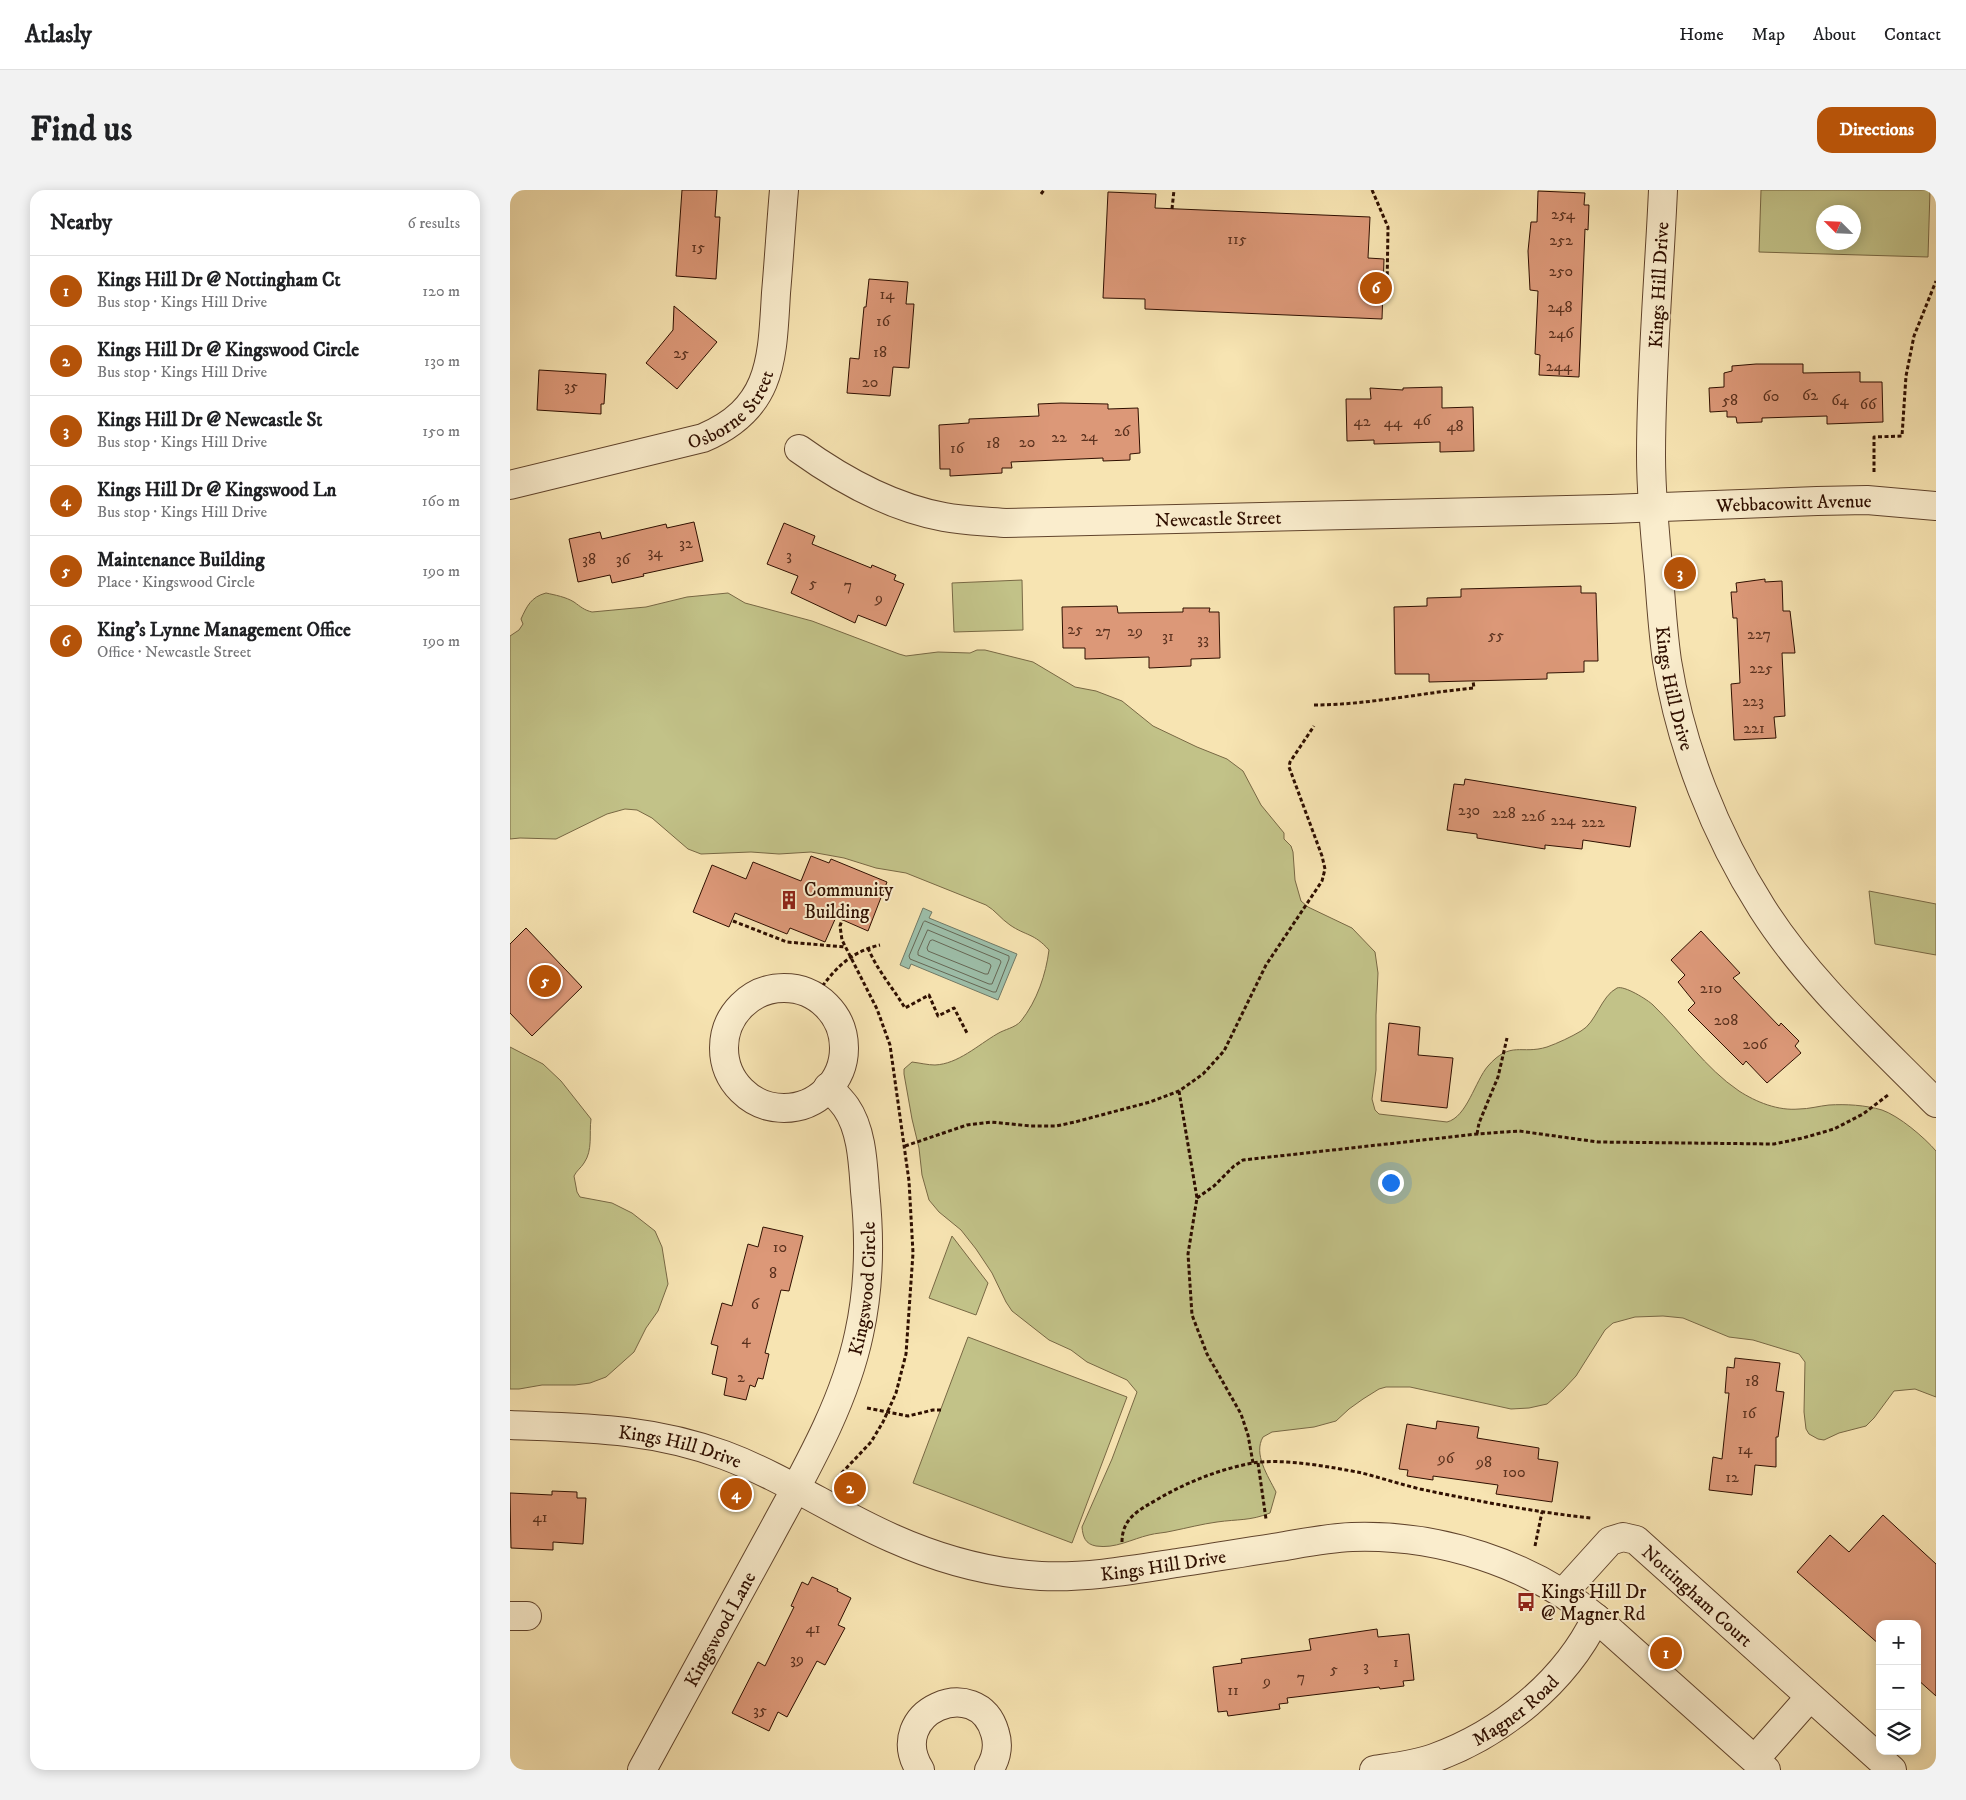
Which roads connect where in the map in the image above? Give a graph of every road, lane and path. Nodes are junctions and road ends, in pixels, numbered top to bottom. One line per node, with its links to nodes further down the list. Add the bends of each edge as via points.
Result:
1 (784, 190): 12 (street, Osborne Street, via 771,358 759,391 741,414 703,438)
2 (1044, 190): 6 (path)
3 (1174, 190): 7 (path)
4 (1372, 190): 9 (path, via 1386,220 1388,234 1387,288)
5 (1663, 190): 14 (street, Kings Hill Drive, via 1651,455)
6 (1040, 194)
7 (1172, 209)
8 (1936, 281): 11 (path, via 1914,336 1904,390 1902,436 1874,437)
9 (1383, 288)
10 (800, 448): 14 (street, Newcastle Street, via 845,479 894,502 944,517 985,522)
11 (1874, 480)
12 (510, 485)
13 (1936, 506): 14 (street, Webbacowitt Avenue, via 1857,500)
14 (1653, 508): 25 (street, Kings Hill Drive, via 1667,662 1692,759 1720,832 1763,909 1787,943 1832,996)
15 (1473, 681): 16 (path, via 1474,688 1348,704)
16 (1314, 705)
17 (1314, 726): 27 (path, via 1289,766 1322,856 1325,869 1322,881 1266,964 1224,1051 1203,1074)
18 (733, 921): 20 (path, via 779,940)
19 (880, 945): 21 (path)
20 (846, 947)
21 (868, 948): 22 (path, via 842,962); 23 (path, via 879,971 905,1008 929,996 938,1016 954,1008)
22 (815, 997): 26 (street, via 830,1010 843,1039 842,1060); 26 (street, via 785,988 755,995 739,1008 731,1021 725,1036 725,1057 737,1085 752,1099 772,1106 782,1108 803,1104)
23 (967, 1033)
24 (1507, 1038): 29 (path, via 1498,1077)
25 (1909, 1076): 28 (street, Kings Hill Drive); 29 (path, via 1873,1108 1849,1122 1788,1142 1598,1142 1528,1131)
26 (828, 1088): 32 (street, Kingswood Circle, via 847,1108 857,1133 864,1170 867,1219 866,1282 860,1333 848,1377)
27 (1179, 1091): 30 (path, via 1075,1122 1046,1126 991,1122 967,1125); 31 (path)
28 (1936, 1103)
29 (1477, 1134): 31 (path, via 1243,1160)
30 (905, 1146)
31 (1197, 1198): 35 (path, via 1188,1254 1192,1315 1207,1354 1241,1414)
32 (837, 1402): 33 (path, via 902,1416); 36 (street, Kingswood Circle)
33 (941, 1410)
34 (510, 1426): 36 (street, Kings Hill Drive, via 600,1428 656,1436 724,1455)
35 (1255, 1463): 37 (path, via 1281,1462 1333,1468 1484,1502 1594,1518 1604,1522); 38 (path); 39 (path, via 1210,1474 1134,1514 1123,1530)
36 (796, 1488): 39 (street, Kings Hill Drive, via 893,1538 968,1564 1046,1576); 46 (street, Kingswood Lane)
37 (1614, 1539): 40 (street); 42 (street, Nottingham Court, via 1626,1537 1636,1540)
38 (1270, 1548): 39 (street, Kings Hill Drive); 40 (street, Kings Hill Drive, via 1348,1537 1421,1541 1457,1548 1497,1562)
39 (1123, 1572)
40 (1563, 1593): 41 (street, Kings Hill Drive)
41 (1596, 1618): 43 (street, Magner Road, via 1582,1645 1542,1692); 44 (street, Kings Hill Drive)
42 (1810, 1698): 44 (street); 49 (street, Nottingham Court)
43 (1436, 1764): 48 (street, Magner Road)
44 (1760, 1765)
45 (992, 1769): 47 (street, via 997,1746 992,1725 977,1708 956,1702 934,1707 915,1729 912,1751)
46 (642, 1770)
47 (920, 1770)
48 (1374, 1770)
49 (1892, 1770)

